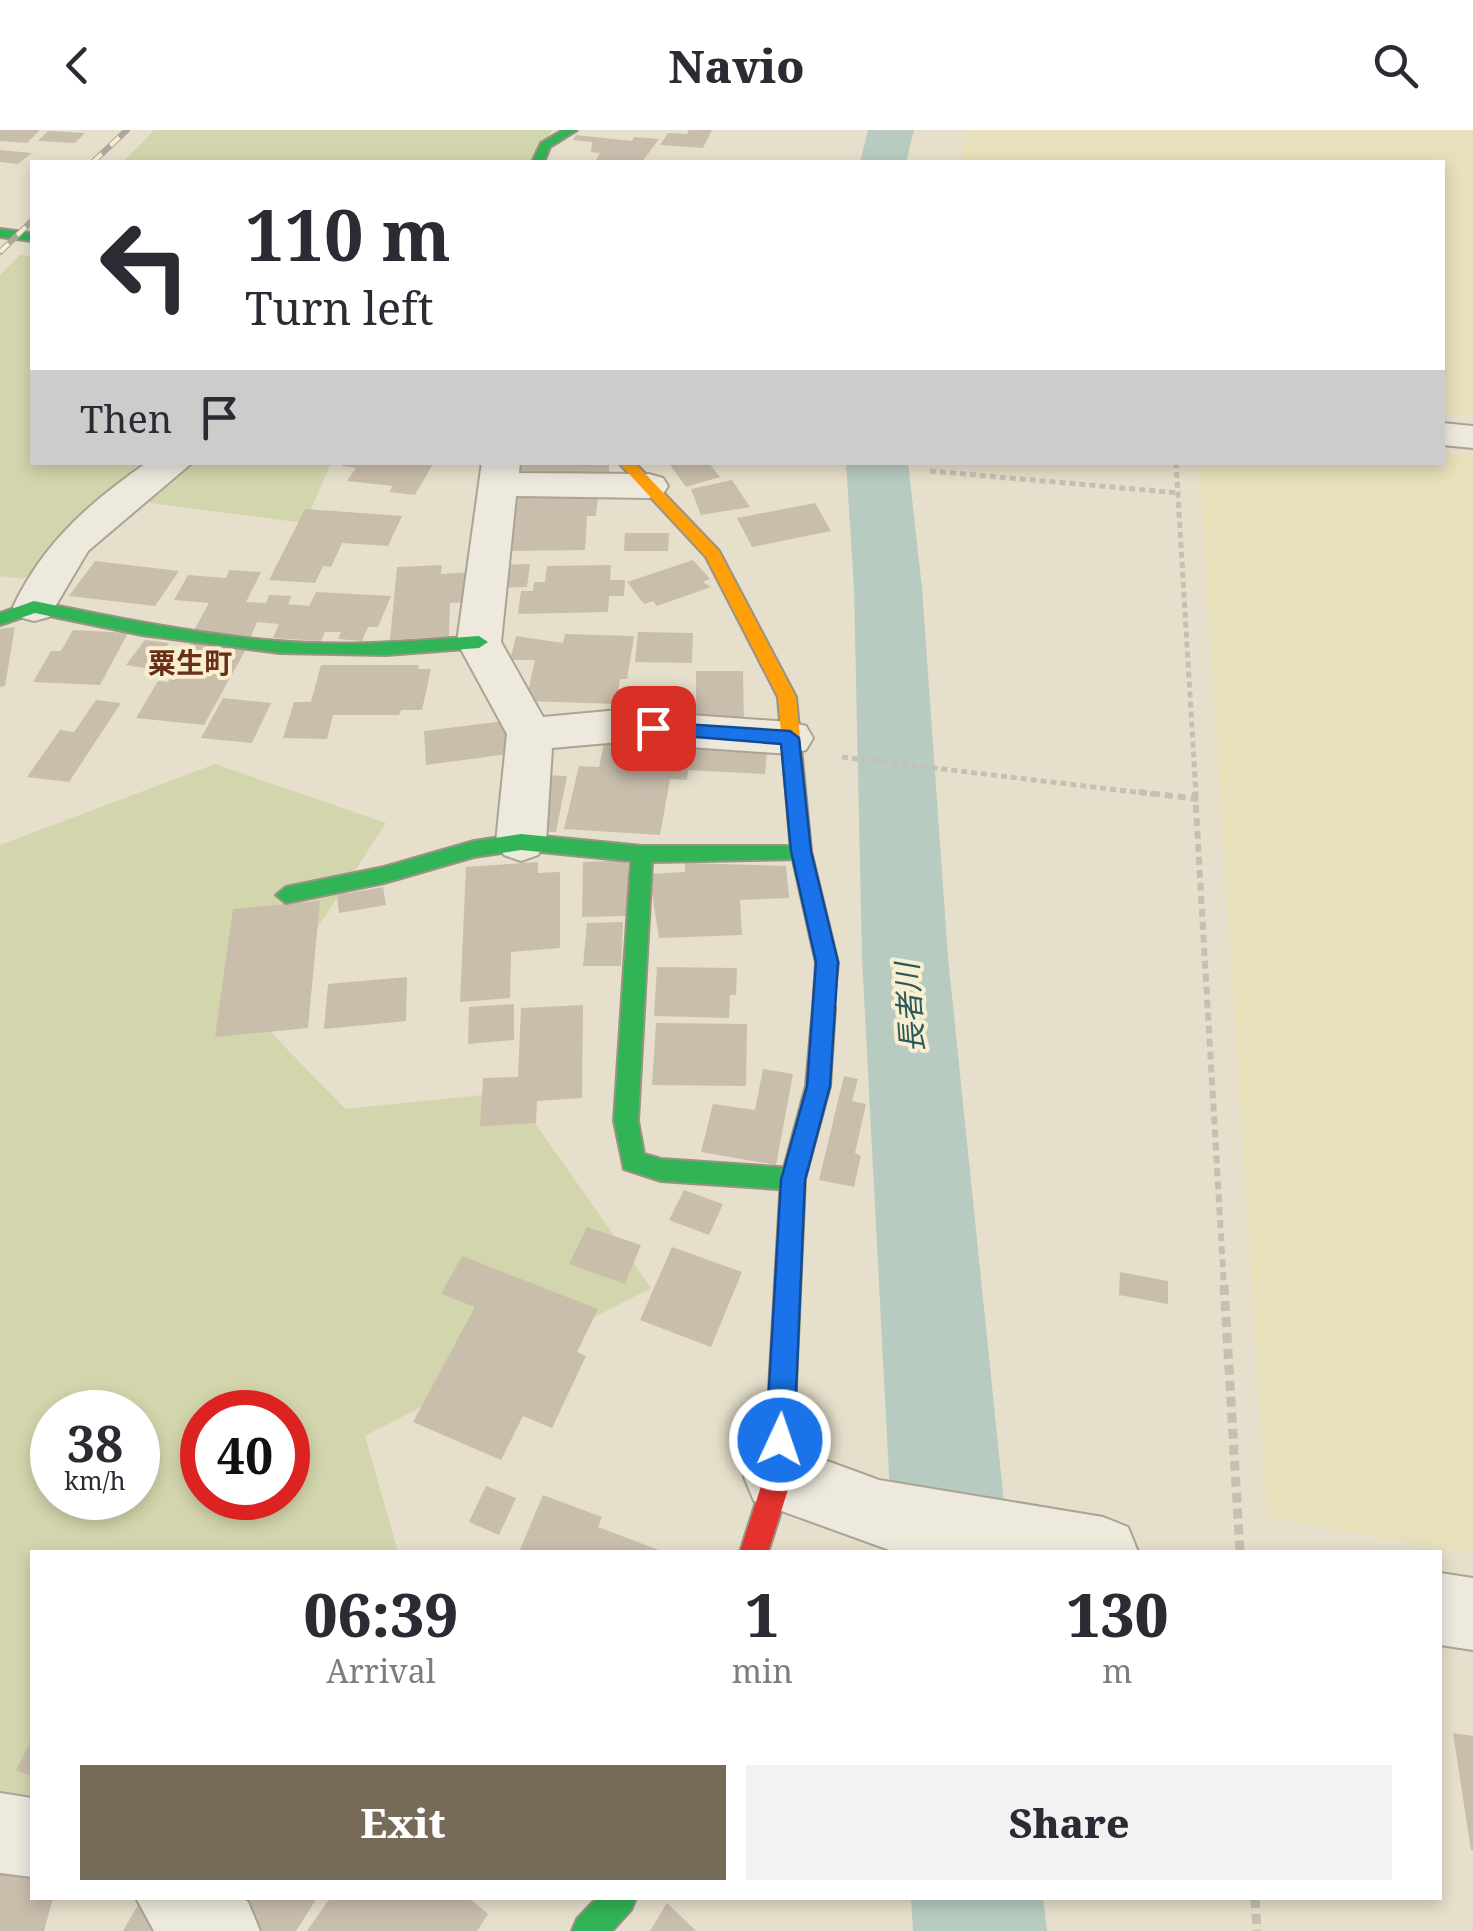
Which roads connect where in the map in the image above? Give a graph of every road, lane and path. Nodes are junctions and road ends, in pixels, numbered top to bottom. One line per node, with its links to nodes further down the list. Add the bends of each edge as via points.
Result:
1 (571, 130): 2 (street, via 545,145)
2 (539, 160)
3 (0, 233): 4 (street)
4 (30, 237)
5 (1445, 434): 6 (street)
6 (1473, 437)
7 (170, 465): 13 (street, via 71,541)
8 (1176, 465): 12 (path)
9 (930, 471): 12 (path)
10 (500, 473): 11 (street); 14 (street)
11 (637, 474): 16 (street, via 713,554 788,697)
12 (1180, 493): 18 (path)
13 (17, 613): 14 (street, via 280,647)
14 (479, 642): 15 (street)
15 (530, 734): 16 (street, via 619,726); 19 (street)
16 (790, 738): 20 (street)
17 (848, 759): 18 (path)
18 (1198, 799): 27 (path)
19 (521, 842): 21 (street); 22 (street)
20 (801, 851): 21 (street); 23 (street, via 827,962 818,1086)
21 (642, 854): 23 (street, via 626,1121 633,1160 661,1170)
22 (286, 896)
23 (793, 1180): 24 (street)
24 (778, 1477): 25 (street); 26 (street, via 879,1515)
25 (755, 1550)
26 (1091, 1550)
27 (1240, 1550)
28 (1442, 1609): 29 (street)
29 (1473, 1614)
30 (0, 1833): 31 (street)
31 (30, 1837)
32 (179, 1900): 35 (street)
33 (617, 1900): 36 (street)
34 (1255, 1900): 37 (path)
35 (218, 1931)
36 (588, 1931)
37 (1256, 1931)

